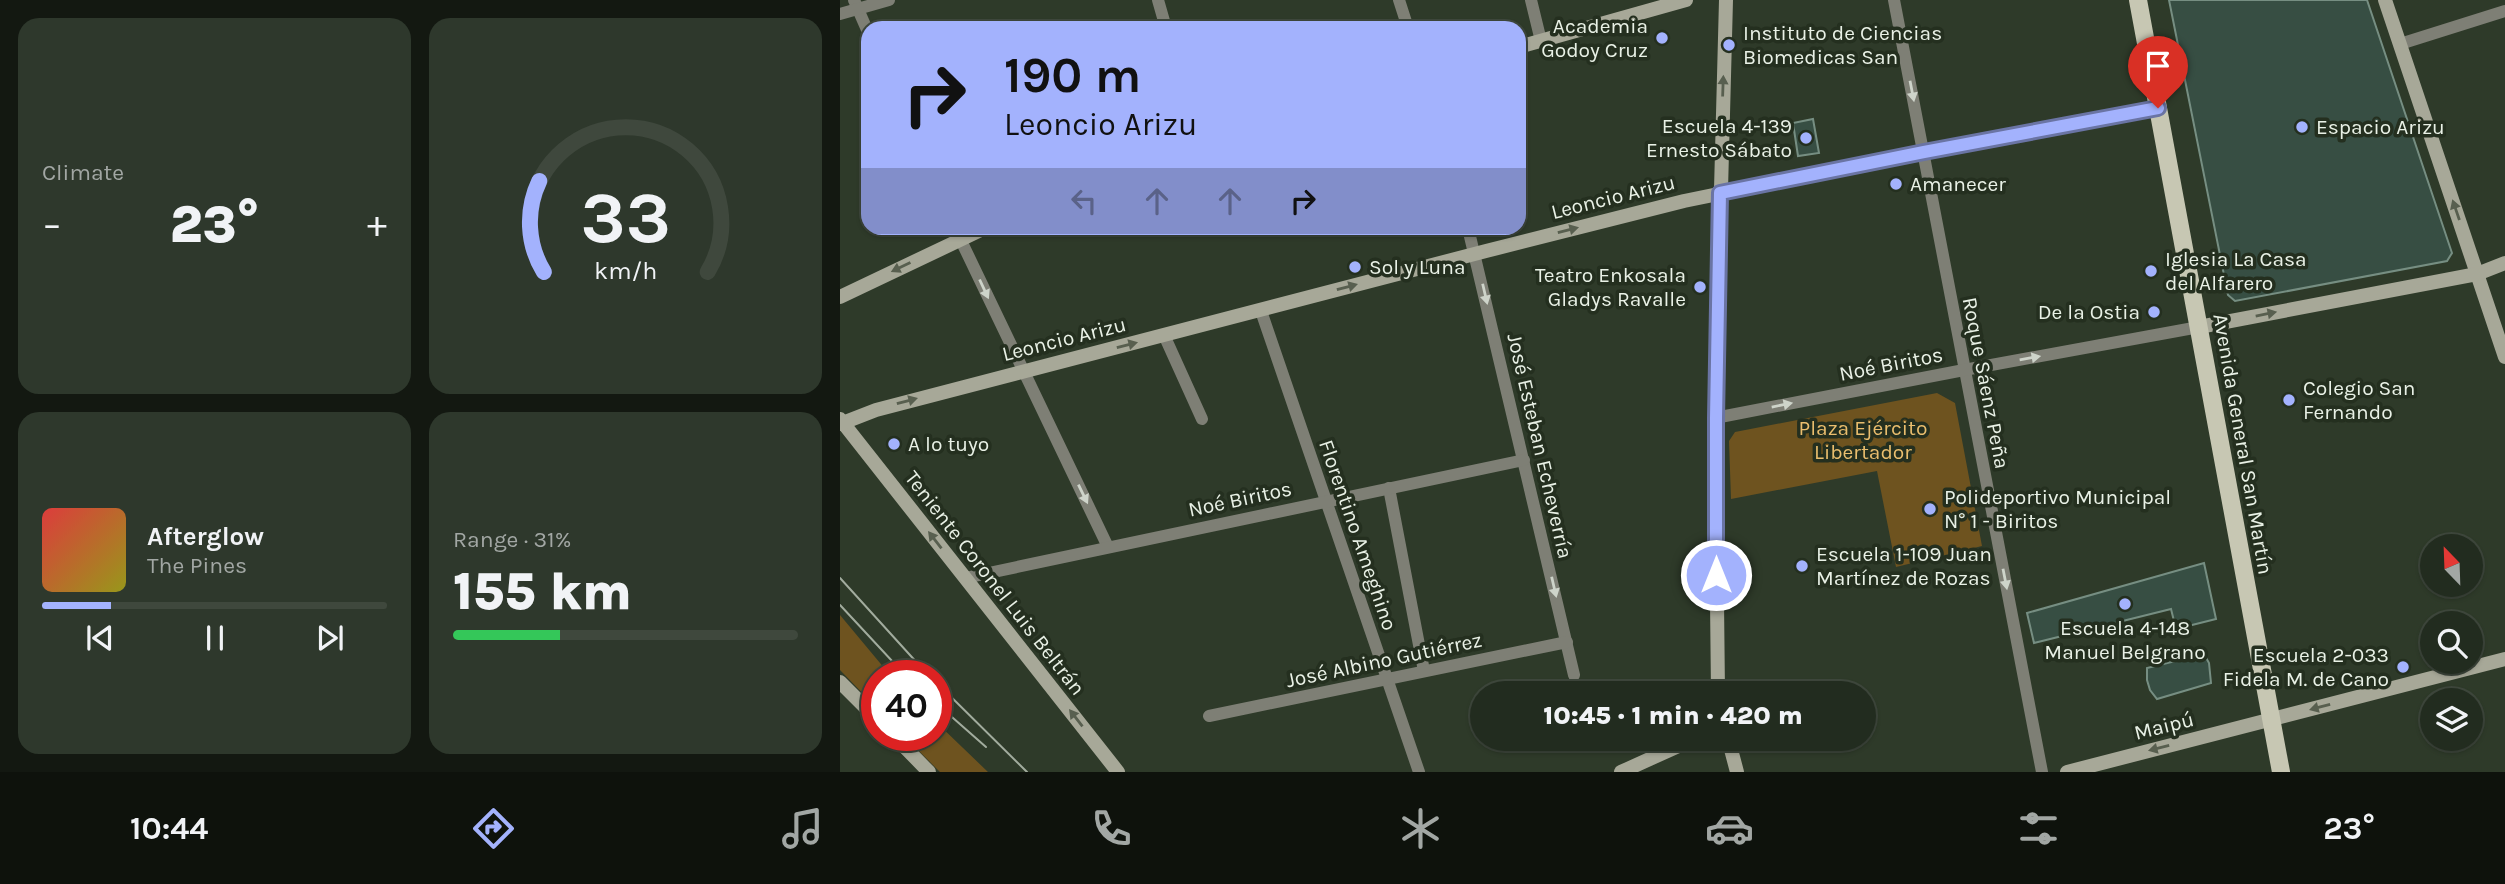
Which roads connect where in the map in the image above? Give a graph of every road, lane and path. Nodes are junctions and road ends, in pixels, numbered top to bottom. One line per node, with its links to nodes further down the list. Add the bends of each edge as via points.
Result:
1 (889, 0): 11 (street)
2 (1157, 0): 15 (street)
3 (1399, 0): 16 (street)
4 (1531, 0): 17 (street)
5 (1686, 0): 10 (street)
6 (1726, 0): 22 (street, one-way to 6)
7 (1894, 0): 21 (street, Roque Sáenz Peña, one-way to 21)
8 (2138, 0): 20 (main road, Avenida General San Martín)
9 (2385, 0): 18 (street)
10 (1652, 4): 17 (street)
11 (856, 5): 13 (street); 14 (street)
12 (2505, 10): 18 (street)
13 (840, 14)
14 (863, 21)
15 (1164, 21)
16 (1406, 21)
17 (1541, 41): 19 (street)
18 (2400, 44): 28 (street, one-way to 18)
19 (1526, 45)
20 (2158, 108): 21 (street, Leoncio Arizu); 31 (main road, Avenida General San Martín)
21 (1924, 152): 22 (street, Leoncio Arizu); 34 (street, Roque Sáenz Peña)
22 (1720, 193): 26 (street, Leoncio Arizu, one-way to 22); 36 (street)
23 (954, 235): 29 (street, one-way to 29)
24 (959, 235): 35 (street, one-way to 35)
25 (1470, 235): 26 (street, José Esteban Echeverría)
26 (1475, 253): 30 (street, Leoncio Arizu, one-way to 26); 39 (street, José Esteban Echeverría, one-way to 39)
27 (2505, 263): 28 (street)
28 (2477, 274): 31 (street, one-way to 28); 33 (street)
29 (840, 297)
30 (1261, 311): 32 (street, Leoncio Arizu); 41 (street, Florentino Ameghino)
31 (2199, 327): 34 (street, Noé Biritos, one-way to 31); 53 (main road, Avenida General San Martín)
32 (1164, 335): 35 (street, Leoncio Arizu, one-way to 32); 37 (street)
33 (2505, 357)
34 (1964, 370): 36 (street, Noé Biritos, one-way to 34); 63 (street, Roque Sáenz Peña, one-way to 63)
35 (1023, 371): 38 (street, Leoncio Arizu, one-way to 35); 42 (street, one-way to 42)
36 (1716, 418): 49 (street)
37 (1202, 419)
38 (841, 422): 43 (street, Teniente Coronel Luis Beltrán, one-way to 38)
39 (1524, 460): 40 (street, Noé Biritos); 44 (street, José Esteban Echeverría, one-way to 44)
40 (1389, 488): 41 (street, Noé Biritos); 46 (street)
41 (1328, 501): 42 (street, Noé Biritos); 48 (street, Florentino Ameghino)
42 (1108, 547): 43 (street, Noé Biritos)
43 (965, 578): 59 (street, Teniente Coronel Luis Beltrán, one-way to 43)
44 (1567, 642): 46 (street, José Albino Gutiérrez); 47 (street, José Esteban Echeverría)
45 (2505, 659): 53 (street, Maipú, one-way to 53)
46 (1424, 671): 48 (street, José Albino Gutiérrez)
47 (1574, 675)
48 (1387, 679): 52 (street, José Albino Gutiérrez); 60 (street, Florentino Ameghino)
49 (1718, 681)
50 (840, 682): 51 (street)
51 (861, 703)
52 (1209, 716)
53 (2271, 720): 57 (street, Maipú, one-way to 57); 65 (main road, Avenida General San Martín)
54 (909, 751): 58 (street)
55 (1667, 751): 61 (street)
56 (1731, 751): 62 (street)
57 (2109, 767): 64 (street, Maipú)
58 (929, 772)
59 (1118, 772)
60 (1419, 772)
61 (1621, 772)
62 (1737, 772)
63 (2042, 772)
64 (2067, 772)
65 (2281, 772)

